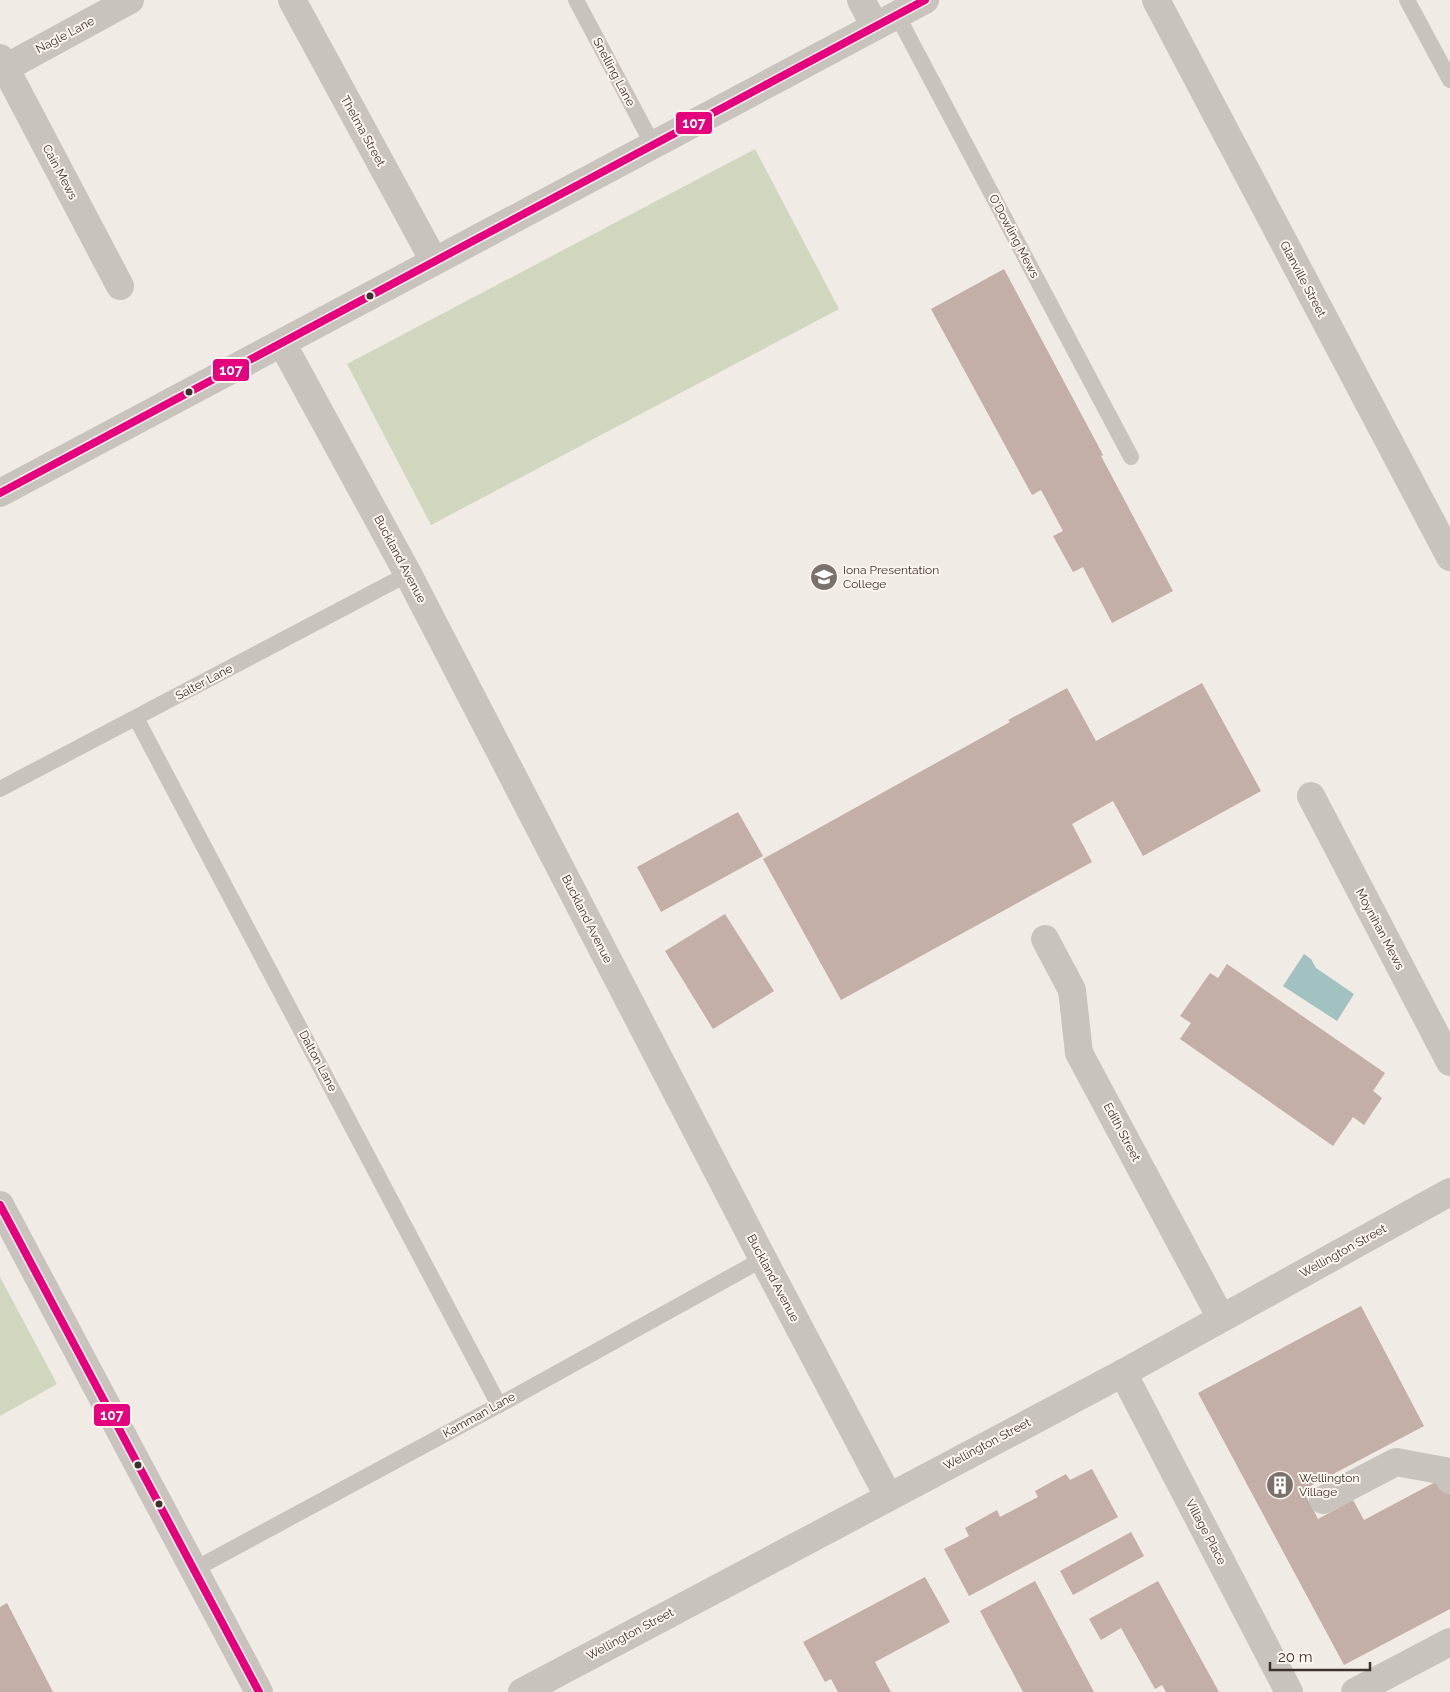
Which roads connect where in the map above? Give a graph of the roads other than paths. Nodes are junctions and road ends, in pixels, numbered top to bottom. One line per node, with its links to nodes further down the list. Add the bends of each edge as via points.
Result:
1 (130, 0): 9 (street, Nagle Lane)
2 (292, 0): 12 (street, Thelma Street)
3 (576, 0): 11 (lane, Snelling Lane)
4 (861, 0): 8 (street)
5 (925, 0): 8 (street)
6 (1156, 0): 17 (street, Glanville Street)
7 (1407, 0): 10 (lane)
8 (886, 20): 11 (street); 15 (lane, O'Dowling Mews)
9 (2, 65): 13 (street, Cain Mews)
10 (1450, 80)
11 (653, 145): 12 (street)
12 (434, 262): 14 (street)
13 (120, 286)
14 (282, 343): 16 (street); 18 (street, Buckland Avenue)
15 (1130, 457)
16 (0, 492)
17 (1450, 557)
18 (408, 574): 19 (lane, Salter Lane); 26 (street, Buckland Avenue)
19 (136, 718): 20 (lane, Salter Lane); 29 (lane, Dalton Lane)
20 (0, 789)
21 (1311, 796): 23 (street, Moynihan Mews)
22 (1045, 939): 27 (street, Edith Street, via 1072,990 1079,1053)
23 (1450, 1062)
24 (1450, 1192): 27 (street, Wellington Street)
25 (0, 1205): 33 (street)
26 (763, 1259): 29 (lane, Kamman Lane); 31 (street, Buckland Avenue)
27 (1221, 1318): 28 (street, Wellington Street)
28 (1123, 1373): 31 (street, Wellington Street); 37 (street, Village Place)
29 (499, 1405): 33 (lane, Kamman Lane)
30 (1450, 1480): 32 (street, via 1445,1471 1396,1462)
31 (888, 1496): 36 (street, Wellington Street)
32 (1323, 1500)
33 (195, 1569): 35 (street)
34 (1450, 1642): 38 (street)
35 (258, 1692)
36 (522, 1692)
37 (1289, 1692)
38 (1355, 1692)

